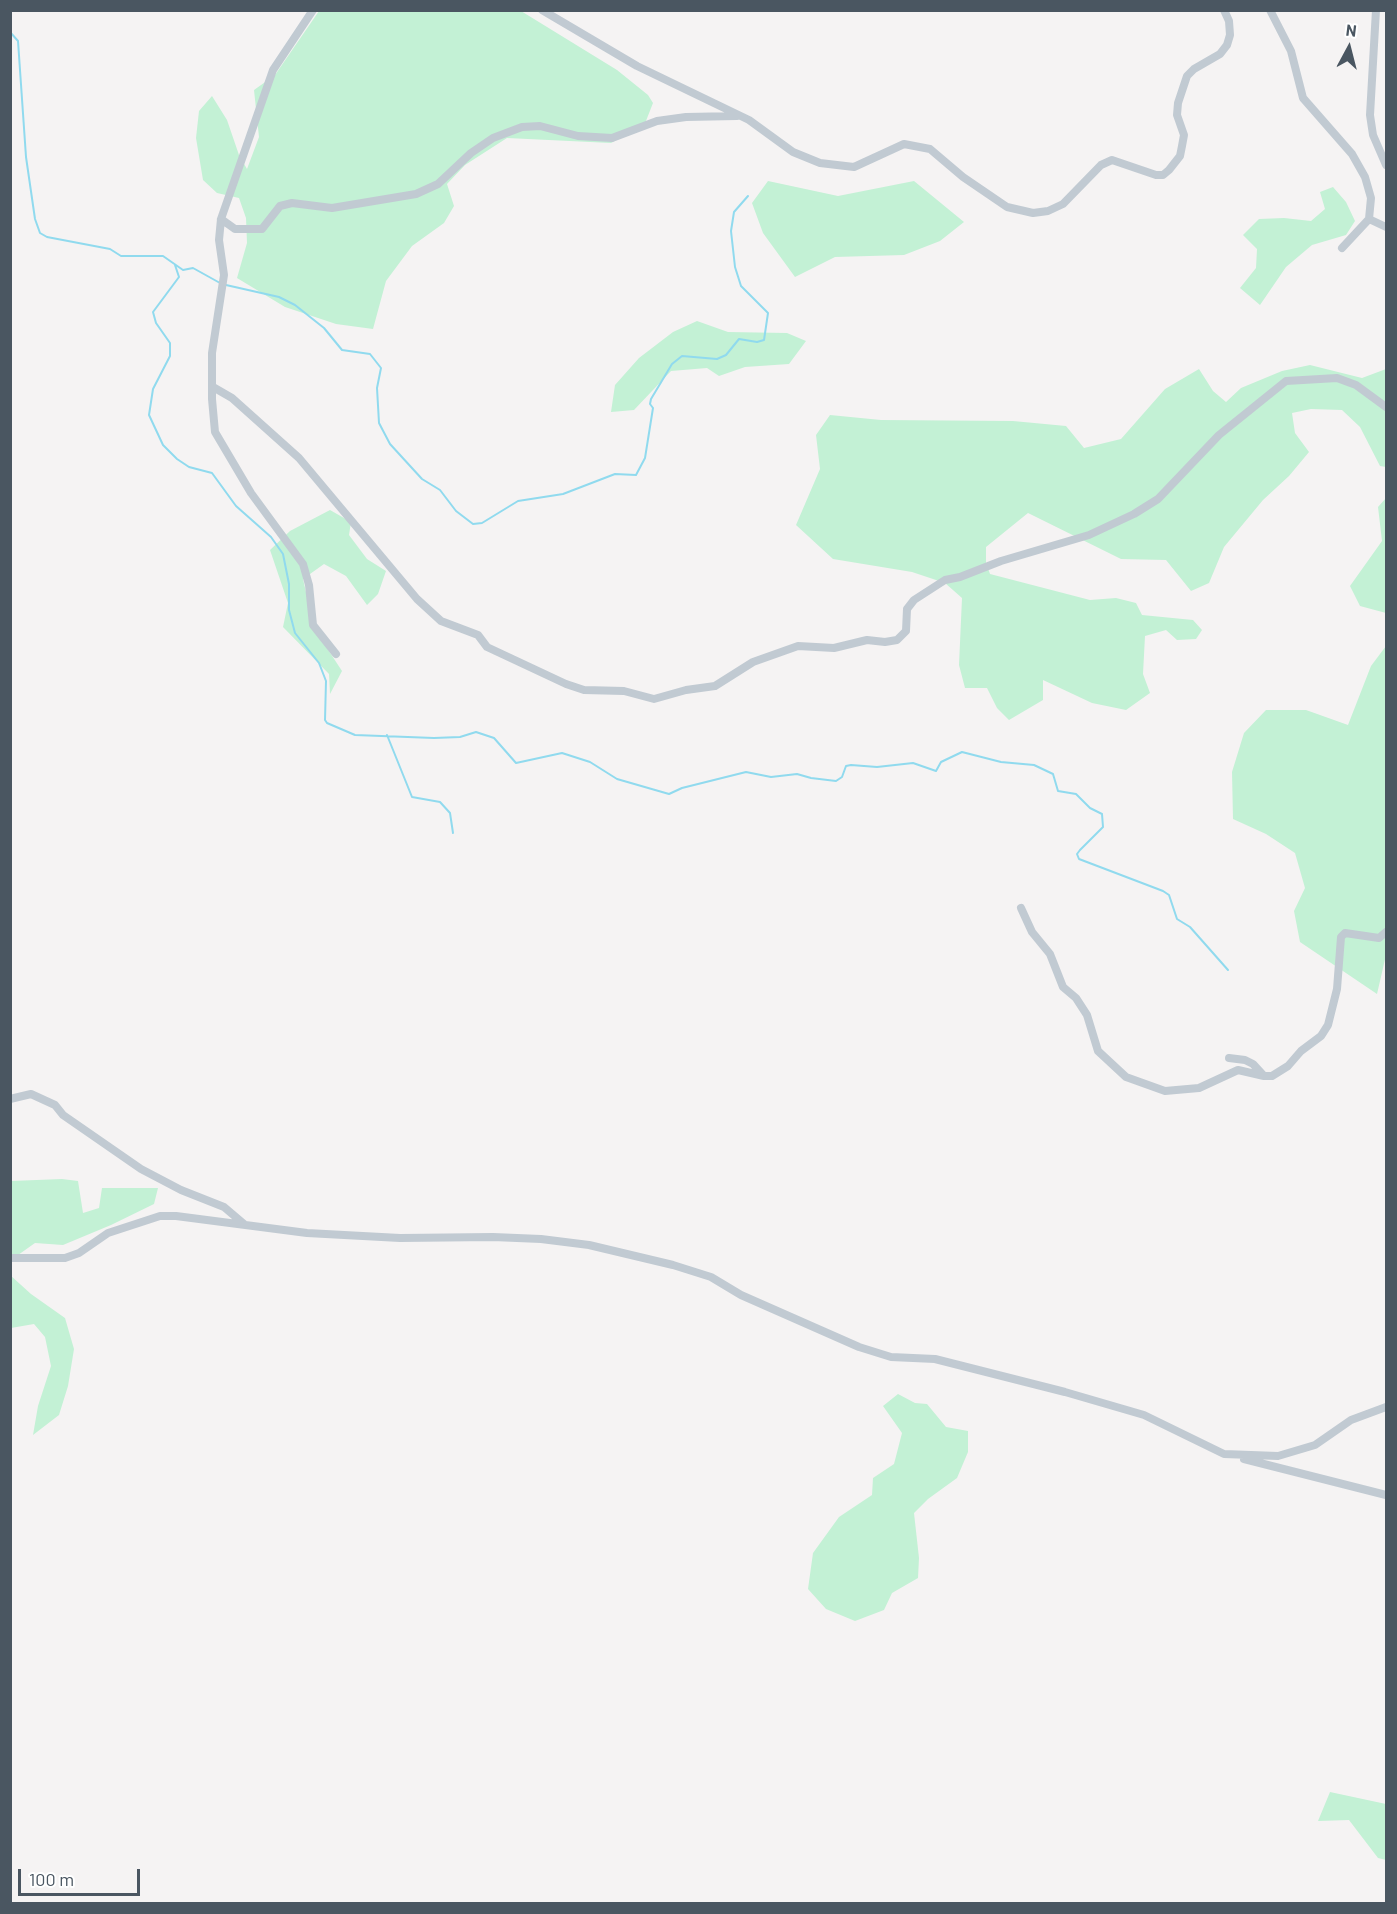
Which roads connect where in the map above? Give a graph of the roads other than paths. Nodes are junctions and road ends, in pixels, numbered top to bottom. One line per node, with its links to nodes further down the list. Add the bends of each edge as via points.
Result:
1 (313, 10): 8 (street, via 273,70)
2 (542, 10): 6 (street, via 638,66)
3 (1224, 10): 6 (street, via 1229,21 1227,45 1187,76 1177,115 1184,135 1182,146 1180,156 1169,170 1156,175 1112,160 1101,165 1063,204 1048,211 1033,213 1007,207 930,149 904,144 854,167 820,164 793,152)
4 (1270, 10): 9 (street, via 1291,51 1303,98 1352,154 1365,177 1371,198)
5 (1376, 10): 7 (street, via 1370,115 1372,135)
6 (741, 116): 8 (street, via 657,121 612,138 578,136 540,126 522,127 493,138 438,184 416,194 332,208 292,203 280,206 262,229 235,229)
7 (1386, 165)
8 (221, 219): 12 (street, via 219,240 224,275 212,353)
9 (1369, 219): 10 (street); 11 (street)
10 (1386, 227)
11 (1342, 248)
12 (213, 387): 13 (street, via 299,458 441,621 478,635 487,647 566,684 654,699 715,686 753,662 798,646 834,648 867,640 897,640 906,631 907,609 914,600 945,580 1089,535 1158,499 1219,435 1286,381 1337,378 1356,385); 14 (street, via 215,432 251,493 303,564 313,625)
13 (1386, 407)
14 (336, 654)
15 (1021, 908): 18 (street, via 1032,932 1050,954 1063,987 1076,998 1087,1016 1098,1051 1126,1077 1165,1091 1199,1088 1238,1070)
16 (1386, 932): 18 (street, via 1379,938 1344,933 1328,1025 1288,1066 1272,1076)
17 (1229, 1058): 18 (street, via 1245,1060)
18 (1264, 1076)
19 (10, 1099): 20 (street, via 31,1094 55,1105 63,1115 141,1169 224,1207)
20 (244, 1224): 21 (street, via 160,1216 108,1233 65,1258); 23 (street, via 307,1233 400,1238 494,1236 589,1245 711,1277 741,1295 859,1347 891,1357 945,1362 1144,1415)
21 (10, 1258)
22 (1386, 1407): 23 (street, via 1351,1420 1316,1445 1278,1456)
23 (1224, 1454): 24 (street)
24 (1386, 1495)

